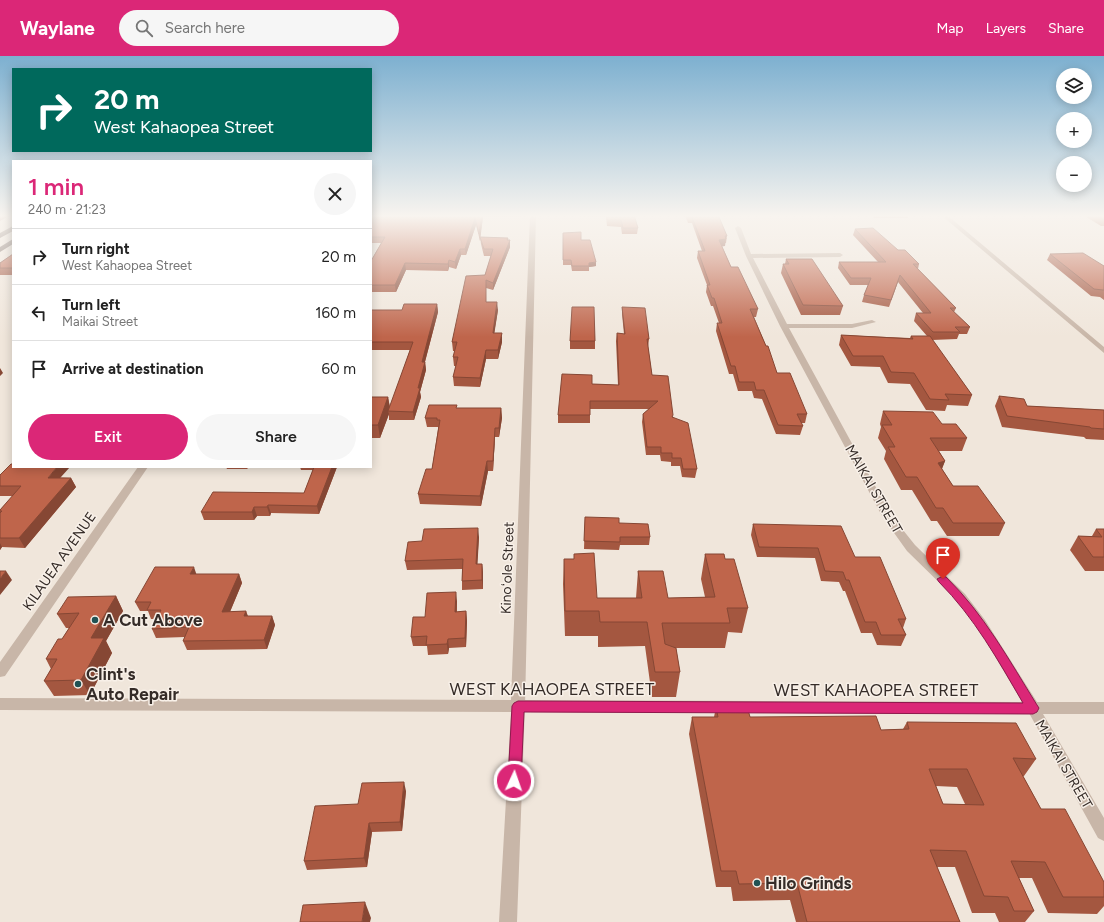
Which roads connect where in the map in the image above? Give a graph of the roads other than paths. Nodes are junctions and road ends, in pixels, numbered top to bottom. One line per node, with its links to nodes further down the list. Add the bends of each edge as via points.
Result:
1 (533, 255): 11 (street, Kinoʻole Street)
2 (802, 255): 4 (street)
3 (991, 255): 7 (street)
4 (749, 256): 6 (street, MAIKAI STREET)
5 (872, 322): 6 (street, via 852,326)
6 (784, 326): 12 (street, MAIKAI STREET, via 893,525 911,548 970,608)
7 (1104, 351)
8 (142, 468): 9 (street, KILAUEA AVENUE)
9 (0, 672)
10 (0, 704): 11 (street, WEST KAHAOPEA STREET)
11 (518, 706): 12 (street, WEST KAHAOPEA STREET); 15 (street, Kinoʻole Street)
12 (1033, 708): 13 (street, WEST KAHAOPEA STREET); 14 (street, MAIKAI STREET)
13 (1104, 708)
14 (1104, 833)
15 (508, 922)

